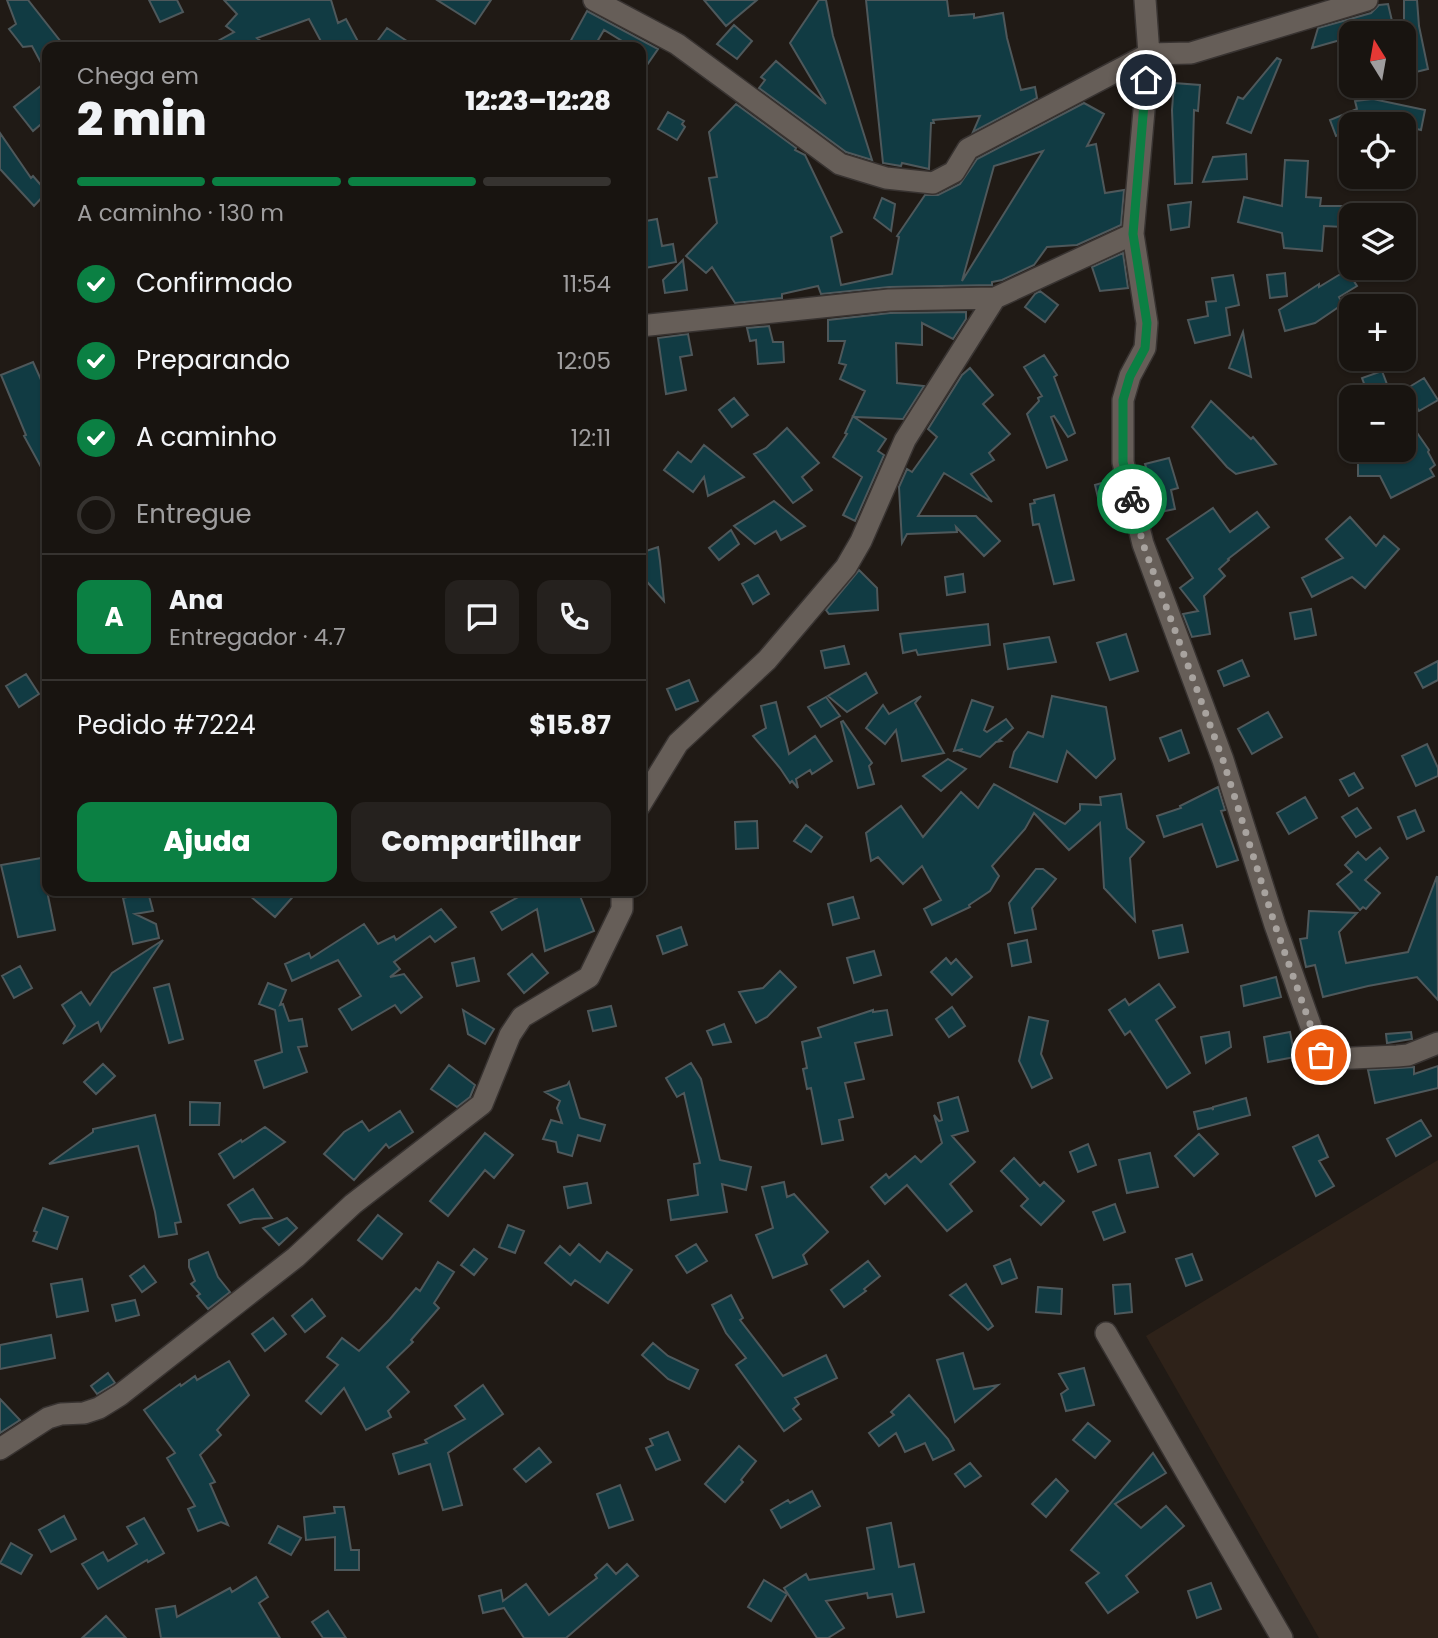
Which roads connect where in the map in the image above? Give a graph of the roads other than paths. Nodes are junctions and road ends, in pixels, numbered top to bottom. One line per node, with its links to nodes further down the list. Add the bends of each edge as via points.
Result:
1 (594, 0): 4 (street, via 677,44 840,164 886,178 933,183 954,172 968,149)
2 (1146, 0): 4 (street)
3 (1367, 0): 4 (street, via 1191,53)
4 (1149, 54): 5 (street)
5 (1133, 234): 6 (street); 10 (street, via 1147,323 1145,348 1123,400 1123,462 1143,544 1223,760 1316,1046 1321,1055 1331,1059 1408,1055)
6 (995, 298): 7 (street, via 889,300); 8 (street, via 905,440 845,568 767,660 678,743)
7 (646, 325)
8 (646, 795)
9 (622, 896): 12 (street, via 621,909 589,977 522,1017 482,1104 120,1395 84,1413 48,1418)
10 (1438, 1044)
11 (1105, 1333): 13 (street)
12 (0, 1449)
13 (1282, 1638)

